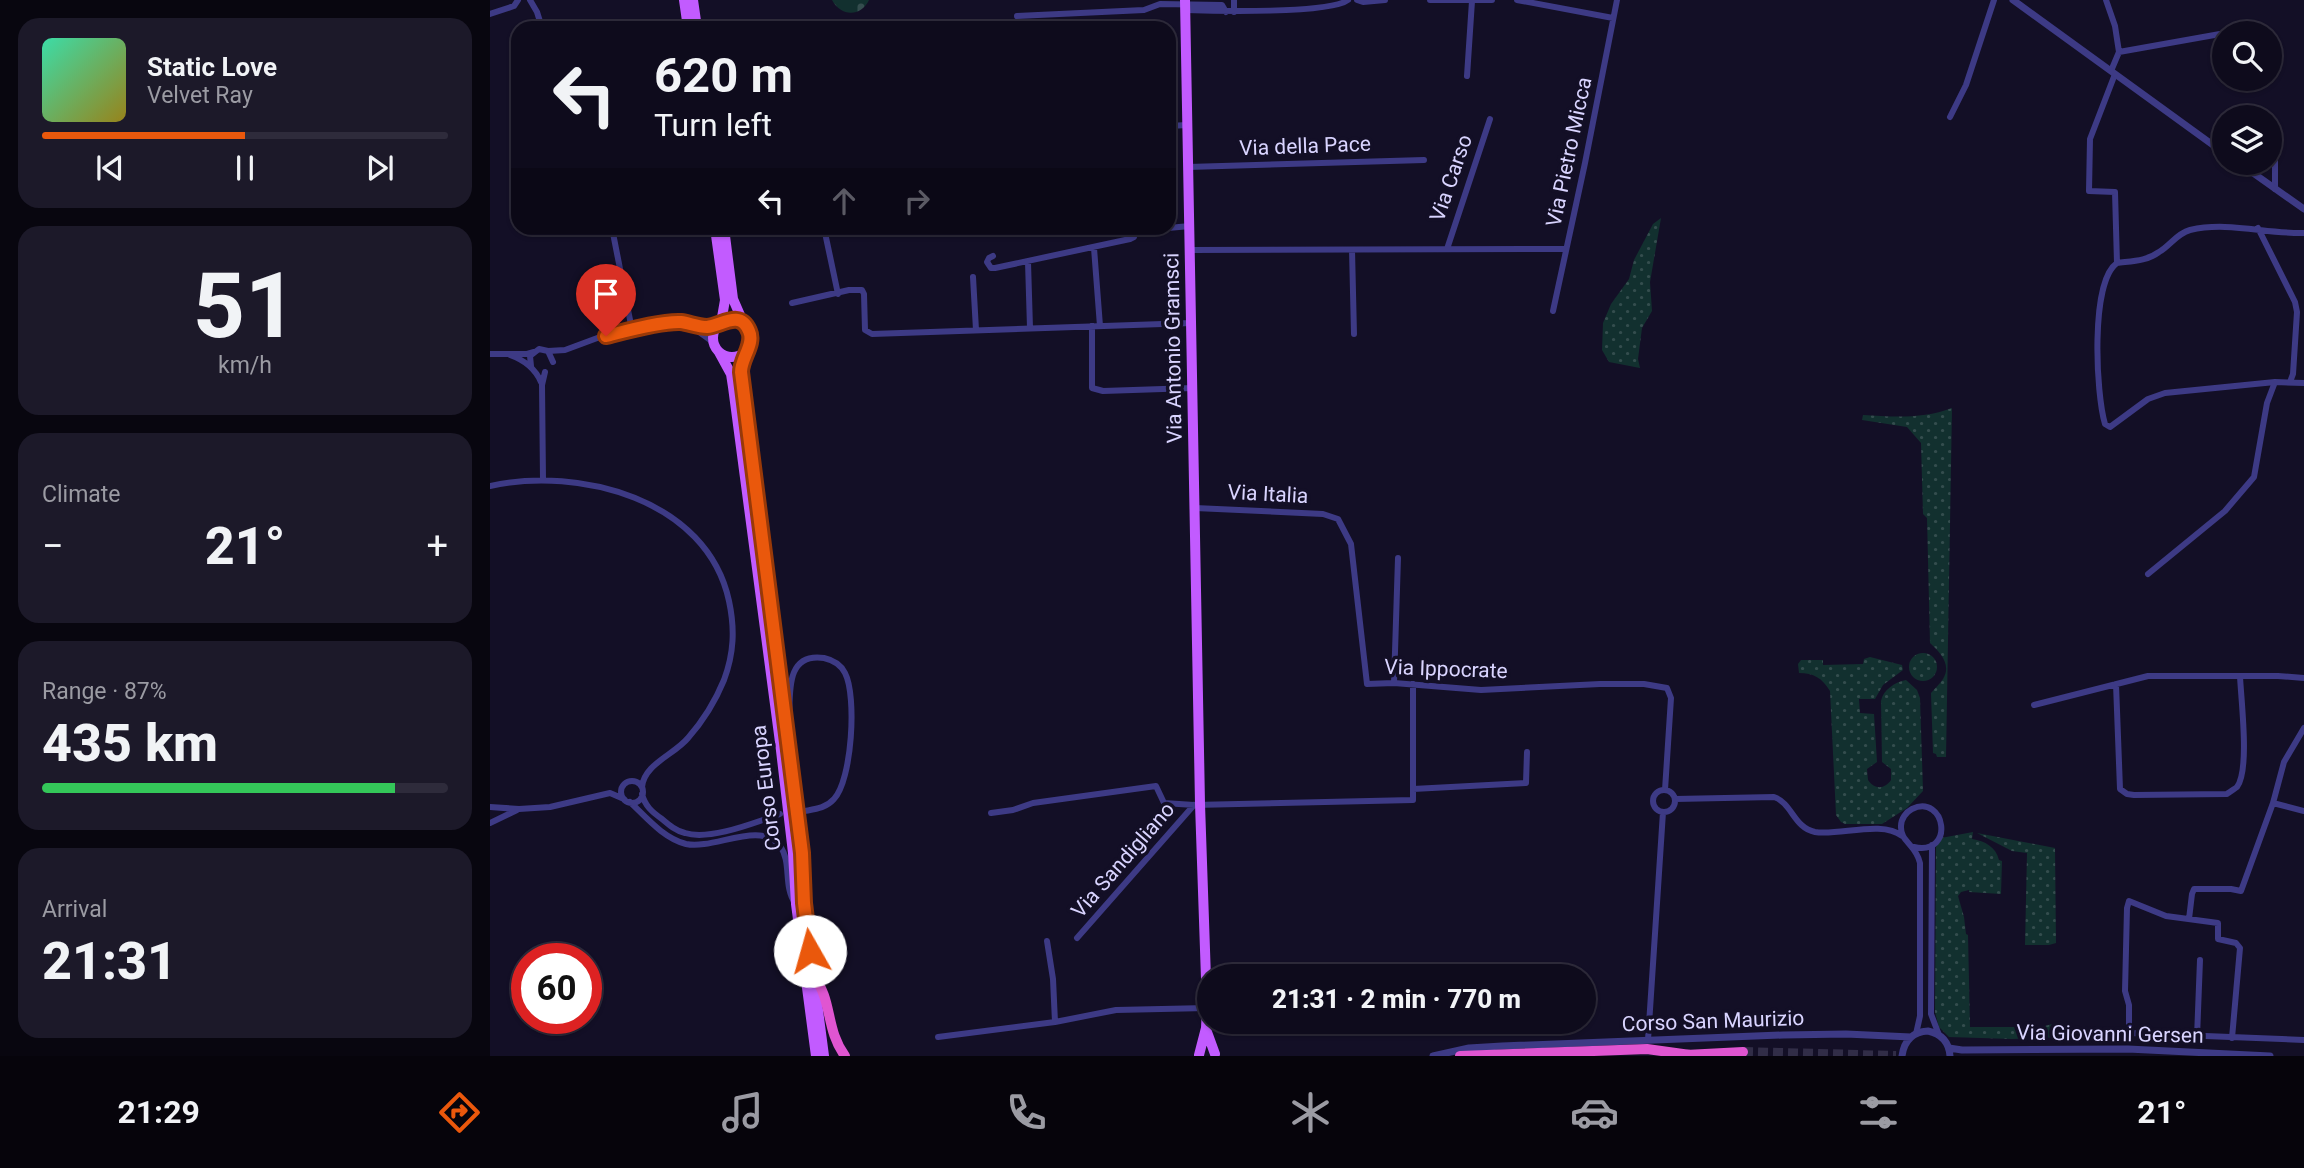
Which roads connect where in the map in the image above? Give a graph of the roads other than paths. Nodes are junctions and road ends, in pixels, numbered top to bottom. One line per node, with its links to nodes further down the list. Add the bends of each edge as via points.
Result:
1 (518, 0): 19 (street, via 514,6)
2 (530, 0): 22 (street)
3 (684, 0): 23 (main road)
4 (693, 0): 24 (main road)
5 (1234, 0): 18 (street)
6 (1348, 0): 7 (street); 18 (street, via 1336,5)
7 (1357, 0): 8 (street)
8 (1385, 0)
9 (1430, 0): 16 (street)
10 (1492, 0): 16 (street)
11 (1517, 0): 21 (street)
12 (1617, 0): 21 (street, Via Pietro Micca)
13 (1994, 0): 29 (street, via 1966,85)
14 (2013, 0): 27 (street)
15 (2106, 0): 26 (street)
16 (1472, 1): 28 (street)
17 (1185, 5): 18 (street); 20 (street); 31 (main road, Via Antonio Gramsci)
18 (1230, 12)
19 (490, 14)
20 (1017, 16)
21 (1613, 18): 51 (street, Via Pietro Micca)
22 (540, 21)
23 (687, 21)
24 (696, 21)
25 (2212, 35): 26 (street)
26 (2119, 52): 27 (street)
27 (2113, 72): 33 (street); 56 (street, via 2090,139 2089,191 2115,192)
28 (1468, 76)
29 (1950, 117)
30 (1490, 119): 50 (street, Via Carso)
31 (1187, 125): 32 (street); 35 (main road, Via Antonio Gramsci)
32 (1176, 126)
33 (2212, 144)
34 (1423, 160): 35 (street, Via della Pace)
35 (1188, 167): 40 (main road, Via Antonio Gramsci)
36 (2256, 175): 38 (street)
37 (2275, 175): 38 (street)
38 (2275, 189): 39 (street)
39 (2304, 209)
40 (1189, 226): 41 (street); 52 (main road, Via Antonio Gramsci)
41 (1176, 227)
42 (2258, 228): 43 (street); 56 (street, via 2192,229 2175,236 2152,256); 83 (street, via 2297,312)
43 (2304, 233)
44 (613, 235): 67 (street)
45 (716, 235): 61 (main road, via 724,300)
46 (725, 235): 62 (main road, via 735,307)
47 (825, 235): 58 (street)
48 (1134, 235): 49 (street)
49 (1094, 248): 55 (street); 65 (street)
50 (1447, 249): 51 (street); 53 (street)
51 (1566, 249): 60 (street, Via Pietro Micca)
52 (1190, 250): 53 (street); 63 (main road, Via Antonio Gramsci)
53 (1352, 250): 69 (street)
54 (993, 256): 55 (street, via 987,262 991,268)
55 (1028, 262): 66 (street)
56 (2118, 263): 82 (street, via 2108,273 2098,331 2105,424 2110,427 2148,399 2165,393)
57 (973, 277): 68 (street)
58 (838, 294): 59 (street); 68 (street, via 863,291 868,333)
59 (792, 303)
60 (1553, 311)
61 (721, 320): 62 (main road); 64 (street, via 703,327); 70 (main road)
62 (743, 323): 71 (main road, via 751,338)
63 (1192, 323): 65 (street); 86 (main road, Via Antonio Gramsci)
64 (686, 324): 67 (street); 70 (street)
65 (1096, 326): 66 (street); 86 (street, via 1093,388)
66 (1030, 328): 68 (street)
67 (632, 330): 72 (street)
68 (976, 330)
69 (1354, 334)
70 (713, 342): 75 (main road)
71 (747, 349): 75 (main road, via 737,356); 100 (main road, Corso Europa, via 741,372)
72 (565, 350): 73 (street); 78 (street)
73 (548, 351): 74 (street); 78 (street)
74 (534, 352): 77 (street); 79 (street)
75 (719, 352): 122 (main road, Corso Europa, via 733,387 792,839)
76 (490, 354): 77 (street)
77 (510, 355): 79 (street)
78 (553, 362): 81 (street)
79 (531, 366): 80 (street)
80 (537, 372): 81 (street); 85 (street)
81 (545, 372): 85 (street)
82 (2275, 382): 83 (street); 91 (street, via 2254,477 2225,510)
83 (2290, 382): 84 (street)
84 (2304, 383)
85 (542, 384): 87 (street)
86 (1193, 388): 89 (main road, Via Antonio Gramsci)
87 (543, 480): 88 (street); 104 (street, via 593,485 651,506 699,543 724,582 734,639 725,677 701,722 644,775)
88 (490, 486)
89 (1195, 508): 95 (street, Via Italia, via 1323,514 1338,519 1351,544); 108 (main road, Via Antonio Gramsci)
90 (1398, 558): 94 (street)
91 (2148, 574)
92 (2240, 676): 93 (street); 97 (street, via 2148,676); 97 (street, via 2243,771 2236,788 2227,794 2134,795 2120,789)
93 (2304, 678)
94 (1394, 683): 95 (street, Via Ippocrate); 96 (street, Via Ippocrate)
95 (1367, 684)
96 (1413, 684): 102 (street); 103 (street, Via Ippocrate, via 1481,690 1644,684 1667,688 1671,698)
97 (2116, 684): 98 (street)
98 (2034, 705)
99 (2304, 728): 107 (street, via 2284,762)
100 (788, 738): 111 (street, via 790,681 796,669 812,658 837,663 851,693 847,768 834,799); 128 (main road, Corso Europa)
101 (1527, 752): 102 (street, via 1526,783)
102 (1413, 789): 108 (street, via 1413,800)
103 (1665, 790): 105 (street); 113 (street, via 1656,792 1652,800)
104 (642, 791): 106 (street, via 639,800); 106 (street, via 636,782 625,782 621,792); 115 (street, via 645,804 691,835 758,824)
105 (1675, 799): 113 (street, via 1671,810); 118 (street, via 1774,797 1813,832)
106 (627, 801): 110 (street, via 610,793 568,804); 122 (street, via 668,836 689,844 751,835 774,840 785,856 789,894)
107 (2273, 803): 112 (street); 123 (street, via 2241,891 2194,889)
108 (1197, 804): 114 (street, via 1164,803 1156,786); 124 (street, Via Sandigliano); 127 (main road, Via Antonio Gramsci)
109 (490, 807): 110 (street)
110 (519, 809): 117 (street)
111 (805, 811)
112 (2304, 811)
113 (1663, 812): 138 (street)
114 (991, 813)
115 (780, 814)
116 (1901, 822): 118 (street); 119 (street); 120 (street, via 1918,807 1931,809 1940,819 1942,832)
117 (490, 823)
118 (1885, 830): 119 (street)
119 (1903, 837): 121 (street)
120 (1932, 845): 121 (street); 134 (street, via 1930,1007)
121 (1914, 847): 133 (street, via 1920,863 1920,1016)
122 (796, 904): 144 (main road, Corso Europa)
123 (2189, 919): 136 (street, via 2166,916 2129,901 2125,991 2129,1033); 137 (street, via 2218,923 2218,939 2240,948)
124 (1077, 938)
125 (1047, 941): 130 (street)
126 (2200, 960): 136 (street)
127 (1205, 964)
128 (813, 976): 145 (main road, Corso Europa); 146 (highway, via 822,985 835,1043)
129 (1197, 1009): 130 (street, via 1116,1010)
130 (1055, 1022): 135 (street)
131 (1204, 1034): 147 (main road)
132 (1208, 1034): 142 (main road)
133 (1913, 1035): 134 (street, Corso San Maurizio, via 1928,1031); 138 (street, Corso San Maurizio); 151 (street)
134 (1939, 1035): 141 (street)
135 (938, 1037)
136 (2197, 1037): 137 (street)
137 (2232, 1038): 139 (street)
138 (1648, 1040): 148 (street, Corso San Maurizio, via 1469,1048)
139 (2304, 1040)
140 (1743, 1052): 143 (highway)
141 (1950, 1052): 152 (street, Via Giovanni Gersen, via 2128,1049)
142 (1216, 1055): 147 (main road)
143 (1690, 1055): 149 (highway, via 1647,1049); 150 (highway)
144 (816, 1056)
145 (824, 1056)
146 (845, 1056)
147 (1199, 1056)
148 (1433, 1056)
149 (1460, 1056)
150 (1668, 1056)
151 (1902, 1056)
152 (2270, 1056)

